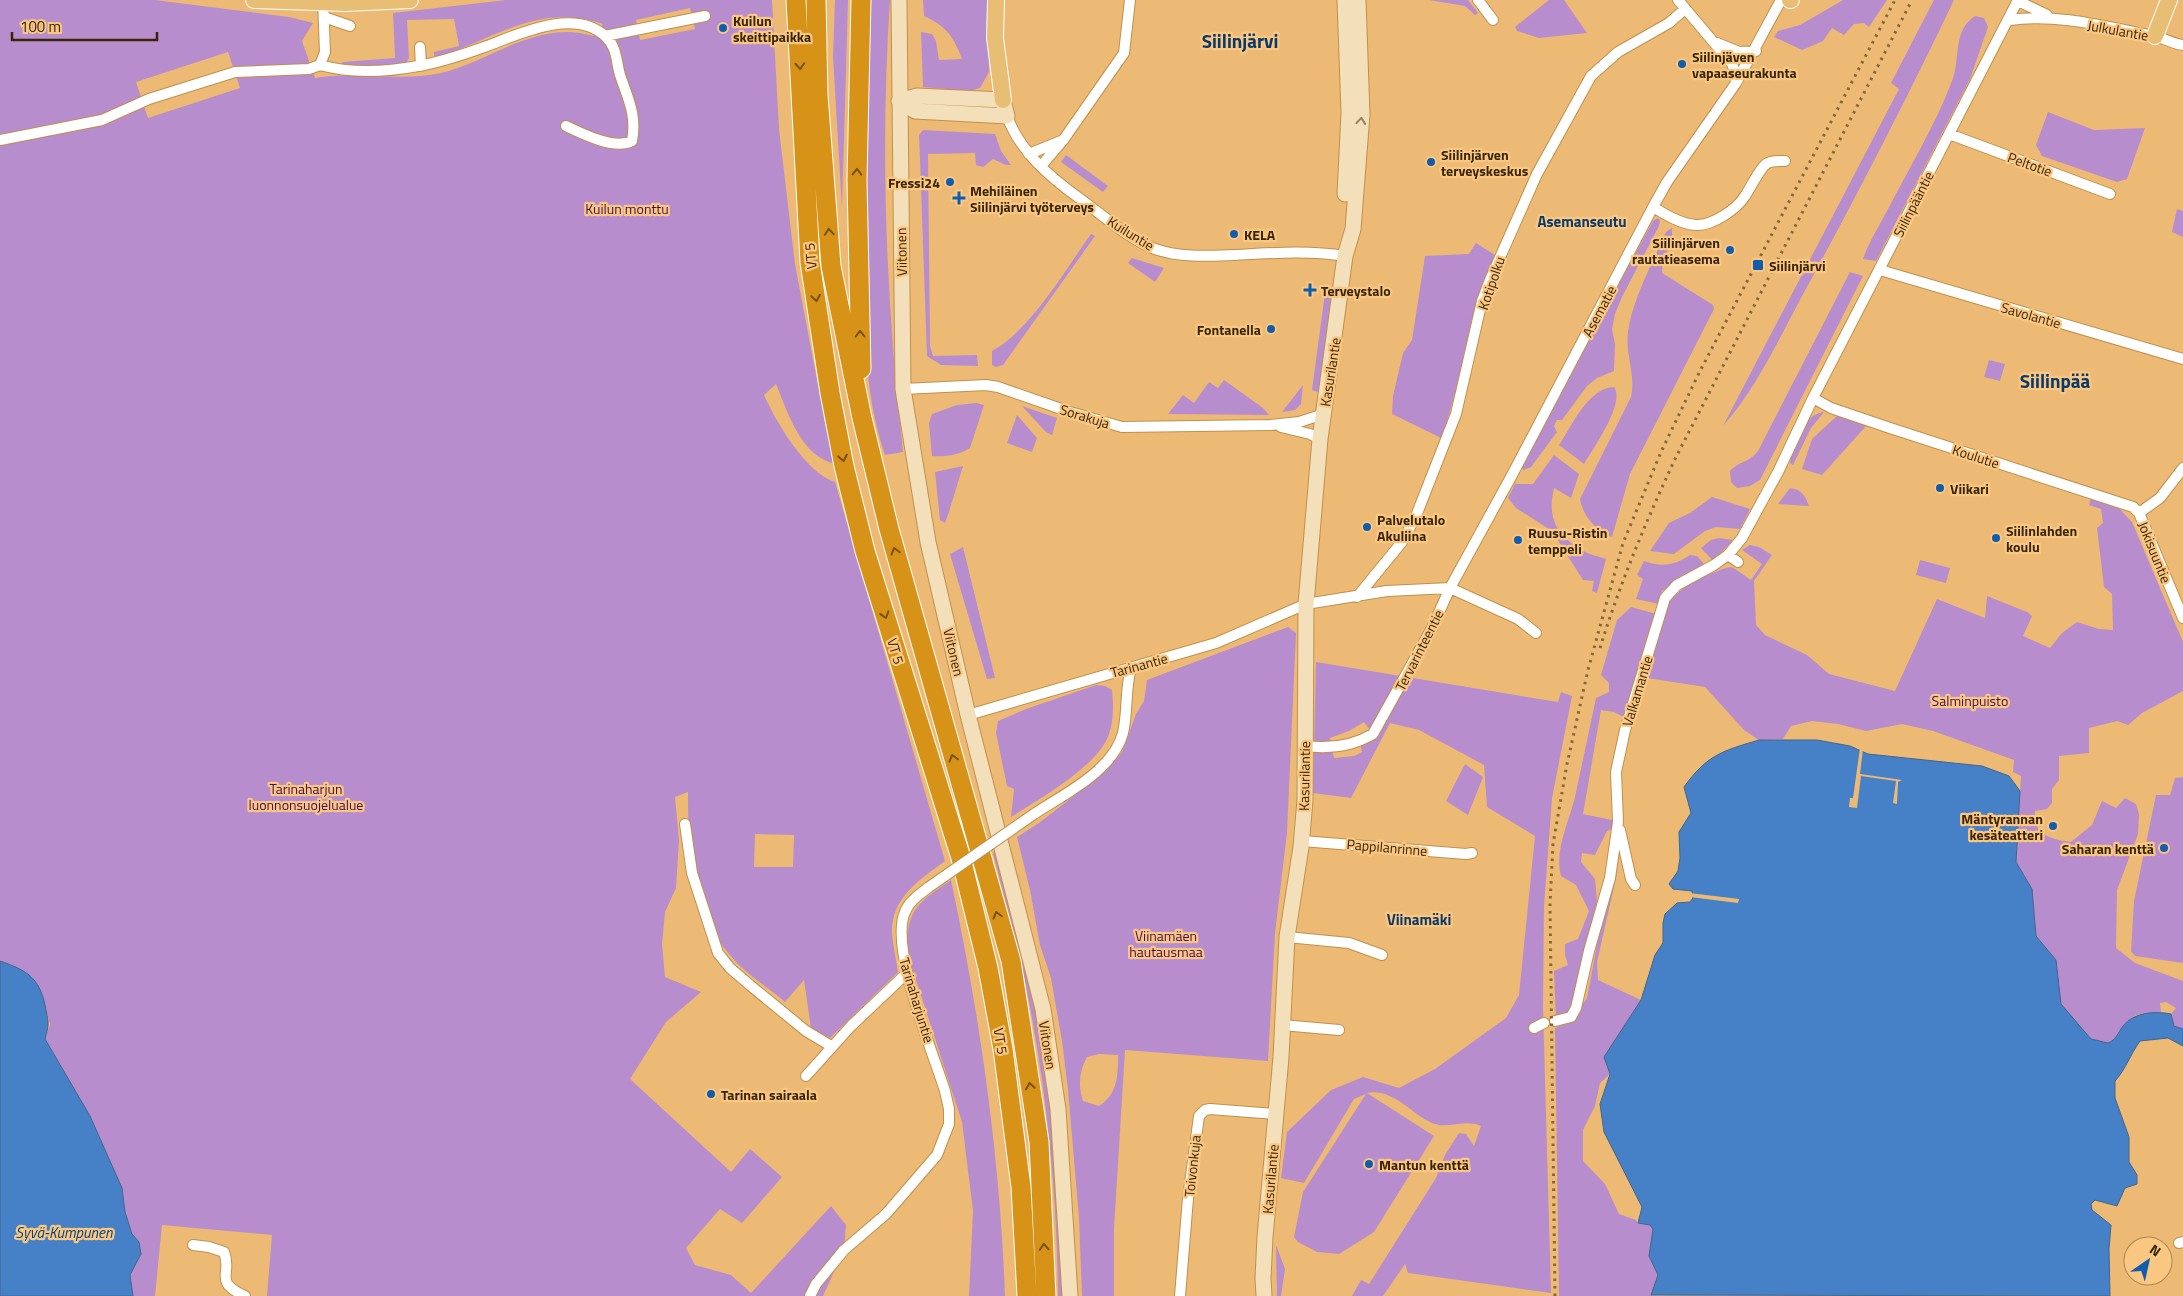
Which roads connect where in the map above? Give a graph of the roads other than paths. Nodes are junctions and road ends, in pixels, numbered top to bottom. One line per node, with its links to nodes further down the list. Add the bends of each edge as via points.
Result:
1 (254, 0): 15 (main road)
2 (410, 0): 15 (main road)
3 (796, 0): 81 (highway, VT 5, one-way to 81, via 810,262 832,402 865,551 961,858 988,968 1003,1049 1021,1187)
4 (816, 0): 49 (highway, VT 5, one-way to 4, via 831,266 818,95)
5 (861, 0): 49 (highway, one-way to 5, via 857,180)
6 (899, 0): 32 (street, Viitonen)
7 (996, 0): 31 (main road, via 995,38)
8 (1130, 0): 36 (street, via 1124,53)
9 (1346, 0): 43 (street, Kasurilantie, via 1349,113)
10 (1358, 0): 43 (street, Kasurilantie, one-way to 10, via 1353,230 1362,114)
11 (1478, 0): 20 (street)
12 (1678, 0): 17 (street)
13 (1781, 0): 27 (street, Asematie)
14 (2169, 0): 23 (main road)
15 (323, 7): 21 (street); 28 (street, via 325,52)
16 (2015, 8): 19 (street, Julkulantie); 19 (street, Julkulantie, via 2030,17); 35 (street, Siilinpääntie)
17 (1685, 9): 24 (street); 57 (street, Kotipolku, via 1668,23 1618,52 1588,81 1537,174 1490,280 1482,301 1456,414 1416,516 1402,542)
18 (705, 16): 22 (street)
19 (2052, 18): 23 (street, Julkulantie)
20 (1493, 20)
21 (350, 26)
22 (605, 36): 29 (street, via 577,24 555,24 521,31 451,59); 34 (street, via 614,49 635,123 632,140 611,143)
23 (2156, 36): 25 (street, Julkulantie)
24 (1714, 42): 27 (street, via 1739,52); 30 (street, via 1732,64)
25 (2183, 45)
26 (420, 47): 29 (street)
27 (1756, 51): 30 (street, Asematie)
28 (320, 65): 29 (street, via 337,70 373,72); 37 (street, via 309,69 235,72 150,99 102,120)
29 (421, 66)
30 (1736, 83): 42 (street, Asematie)
31 (1003, 100): 32 (street, via 917,96); 33 (street, Kuiluntie)
32 (899, 101): 33 (street, via 915,111); 46 (street, Viitonen)
33 (1007, 116): 38 (street, Kuiluntie)
34 (566, 126)
35 (1949, 134): 41 (street, Peltotie); 44 (street, Siilinpääntie)
36 (1064, 139): 38 (street); 40 (street)
37 (0, 140)
38 (1030, 154): 40 (street, Kuiluntie)
39 (1785, 161): 42 (street, via 1766,164 1742,200 1706,224 1685,222)
40 (1040, 166): 43 (street, Kuiluntie, via 1053,179 1154,249 1205,256 1325,253)
41 (2110, 194)
42 (1653, 207): 56 (street, Asematie)
43 (1345, 256): 48 (street, Kasurilantie)
44 (1880, 270): 45 (street, Savolantie); 47 (street, Siilinpääntie)
45 (2183, 360)
46 (903, 389): 50 (street, Sorakuja, via 992,386 1122,427); 62 (street, Viitonen, via 928,542)
47 (1813, 398): 53 (street, Koulutie, via 1831,408 1890,428 2123,503); 54 (street, Valkamantie, via 1742,538)
48 (1324, 414): 50 (street, Sorakuja, via 1299,422); 51 (street, Kasurilantie)
49 (862, 418): 82 (highway, VT 5, one-way to 49, via 1039,1142 1011,962 889,529)
50 (1271, 425): 51 (street, Sorakuja)
51 (1320, 439): 58 (street, Kasurilantie)
52 (2183, 468): 53 (street, via 2160,498)
53 (2139, 513): 59 (street, Jokisuuntie)
54 (1728, 555): 55 (street); 64 (street, Valkamantie, via 1677,585 1665,598 1625,730 1616,772)
55 (1738, 562)
56 (1450, 588): 57 (street, Tarinantie, via 1387,591); 60 (street, via 1518,619); 63 (street, Tervarinteentie, via 1432,628 1373,734 1360,742 1324,748)
57 (1357, 597): 58 (street, Tarinantie)
58 (1306, 604): 61 (street, Tarinantie, via 1216,643); 63 (street, Kasurilantie)
59 (2183, 618)
60 (1536, 633)
61 (1131, 668): 62 (street, Tarinantie); 71 (street, Tarinaharjuntie, bridge, via 1122,733 1111,755 1083,781 928,887 910,904 903,918 900,939)
62 (968, 715): 83 (street, Viitonen, via 1043,1009 1058,1109)
63 (1305, 746): 66 (street, Kasurilantie)
64 (1618, 822): 68 (street); 73 (street, Valkamantie, via 1610,878 1576,1008 1571,1017)
65 (686, 824): 75 (street, via 692,873 718,953 750,986 806,1031)
66 (1302, 840): 67 (street, Pappilanrinne); 69 (street, Kasurilantie)
67 (1472, 853)
68 (1634, 885)
69 (1286, 937): 70 (street, via 1349,942); 72 (street, Kasurilantie)
70 (1382, 955)
71 (907, 973): 75 (street); 80 (street, Tarinaharjuntie, via 950,1109 947,1131 937,1155 886,1214 844,1250)
72 (1282, 1025): 74 (street); 77 (street, Kasurilantie)
73 (1534, 1028)
74 (1339, 1030)
75 (832, 1046): 76 (street)
76 (806, 1076)
77 (1276, 1114): 84 (street, Toivonkuja, via 1210,1109 1199,1116); 85 (street, Kasurilantie, via 1264,1237)
78 (193, 1245): 79 (street, via 224,1252 227,1259 224,1277 231,1290)
79 (245, 1296)
80 (810, 1296)
81 (1027, 1296)
82 (1046, 1296)
83 (1070, 1296)
84 (1180, 1296)
85 (1264, 1296)

